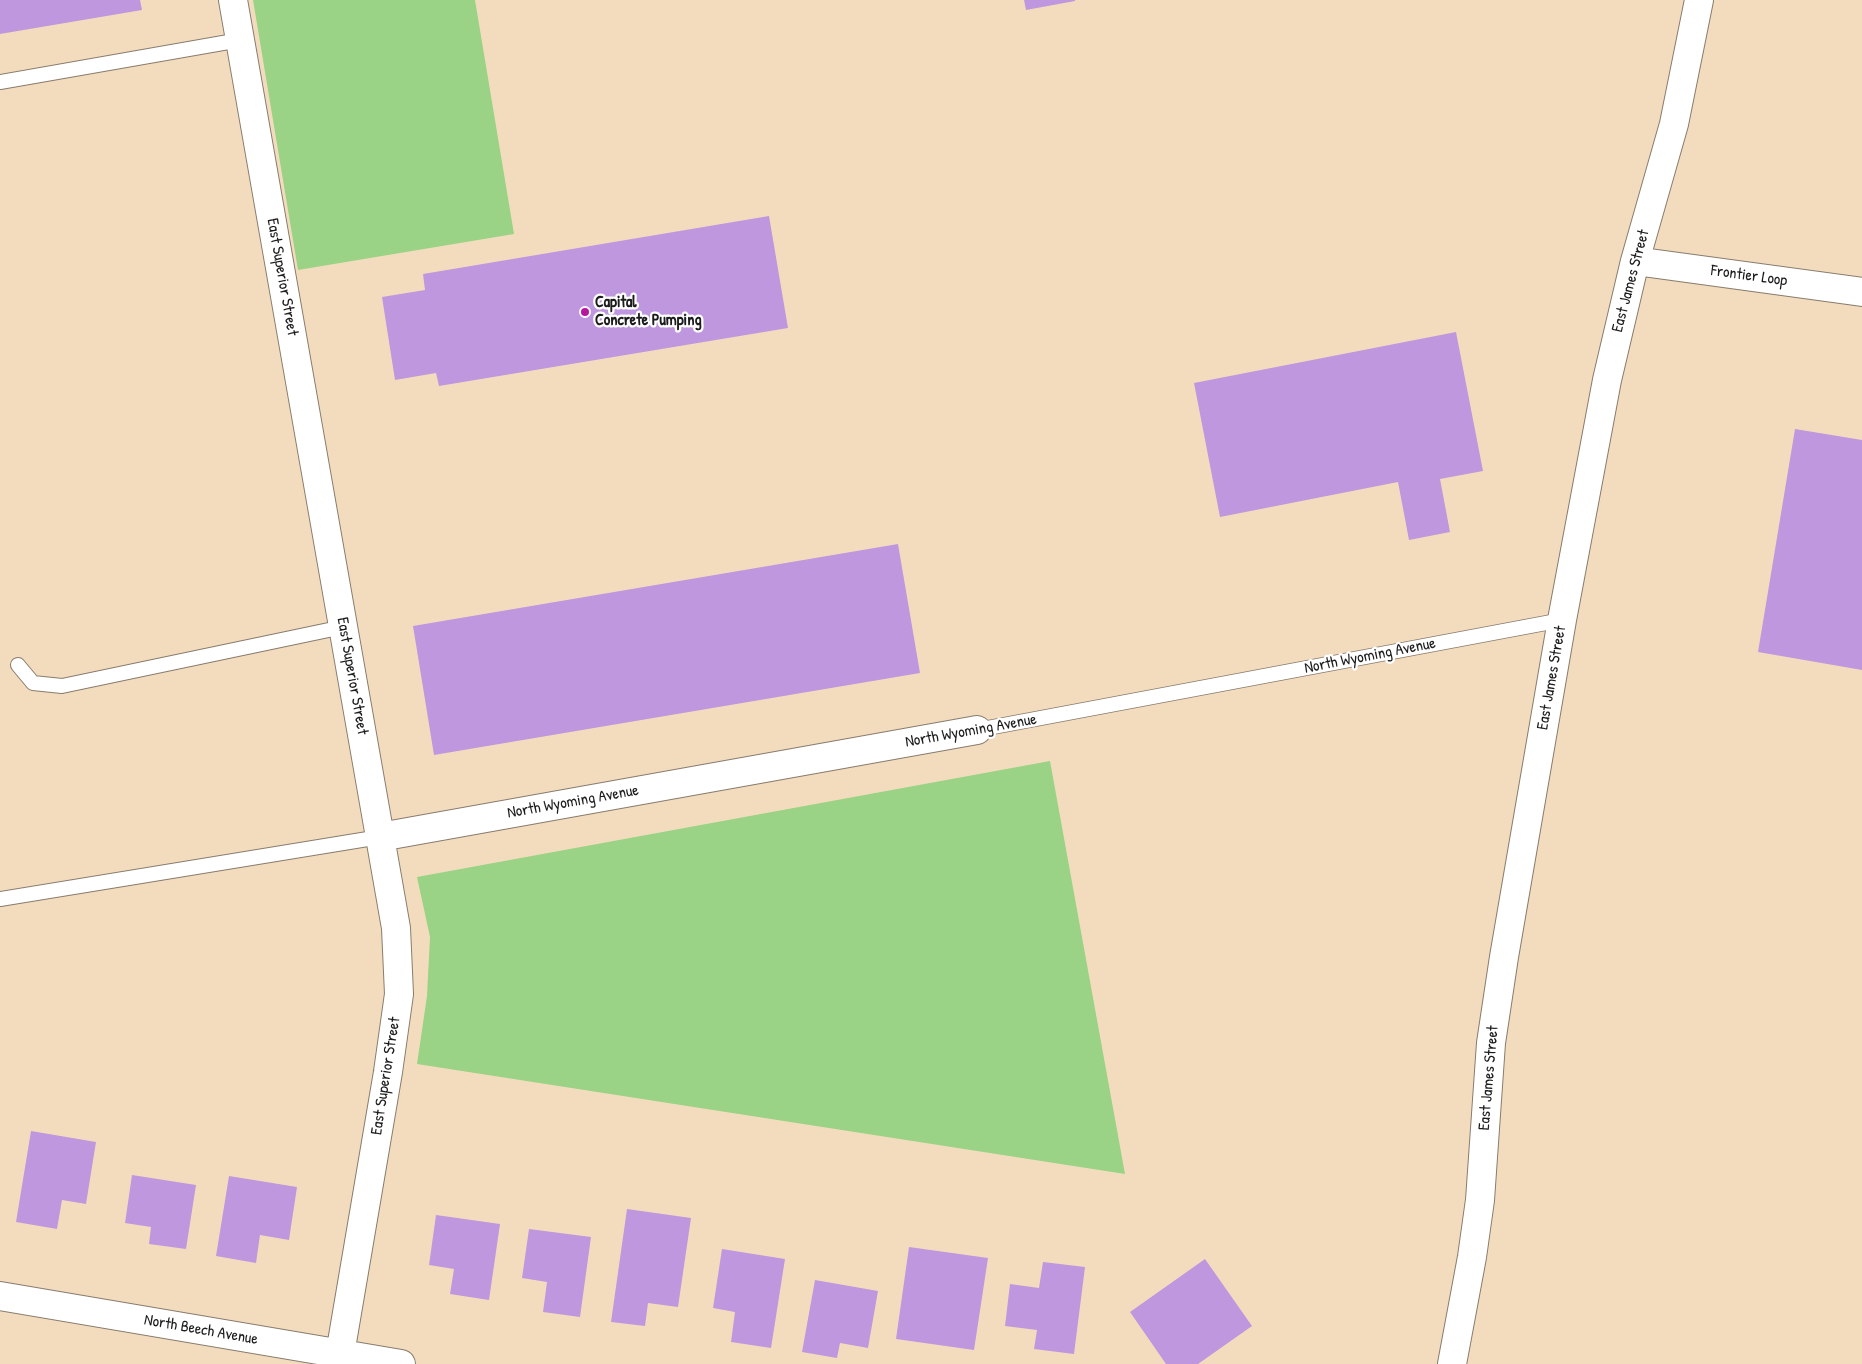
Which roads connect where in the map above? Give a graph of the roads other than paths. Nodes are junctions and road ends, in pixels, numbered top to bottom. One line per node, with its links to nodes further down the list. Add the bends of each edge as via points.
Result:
1 (233, 0): 3 (street, East Superior Street)
2 (1699, 0): 5 (street, East James Street, via 1674,124)
3 (240, 40): 4 (lane); 8 (street, East Superior Street)
4 (0, 82)
5 (1635, 261): 6 (street, Frontier Loop); 7 (street, East James Street, via 1606,380)
6 (1862, 292)
7 (1562, 620): 10 (lane, North Wyoming Avenue); 16 (street, East James Street, via 1491,1043 1480,1200)
8 (343, 627): 9 (lane, via 62,686 33,683); 11 (street, East Superior Street)
9 (18, 665)
10 (976, 730): 11 (street, North Wyoming Avenue)
11 (380, 836): 12 (lane); 14 (street, East Superior Street, via 396,928 399,994)
12 (0, 898)
13 (0, 1296): 14 (street, North Beech Avenue)
14 (340, 1354): 15 (street, North Beech Avenue)
15 (401, 1364)
16 (1452, 1364)

